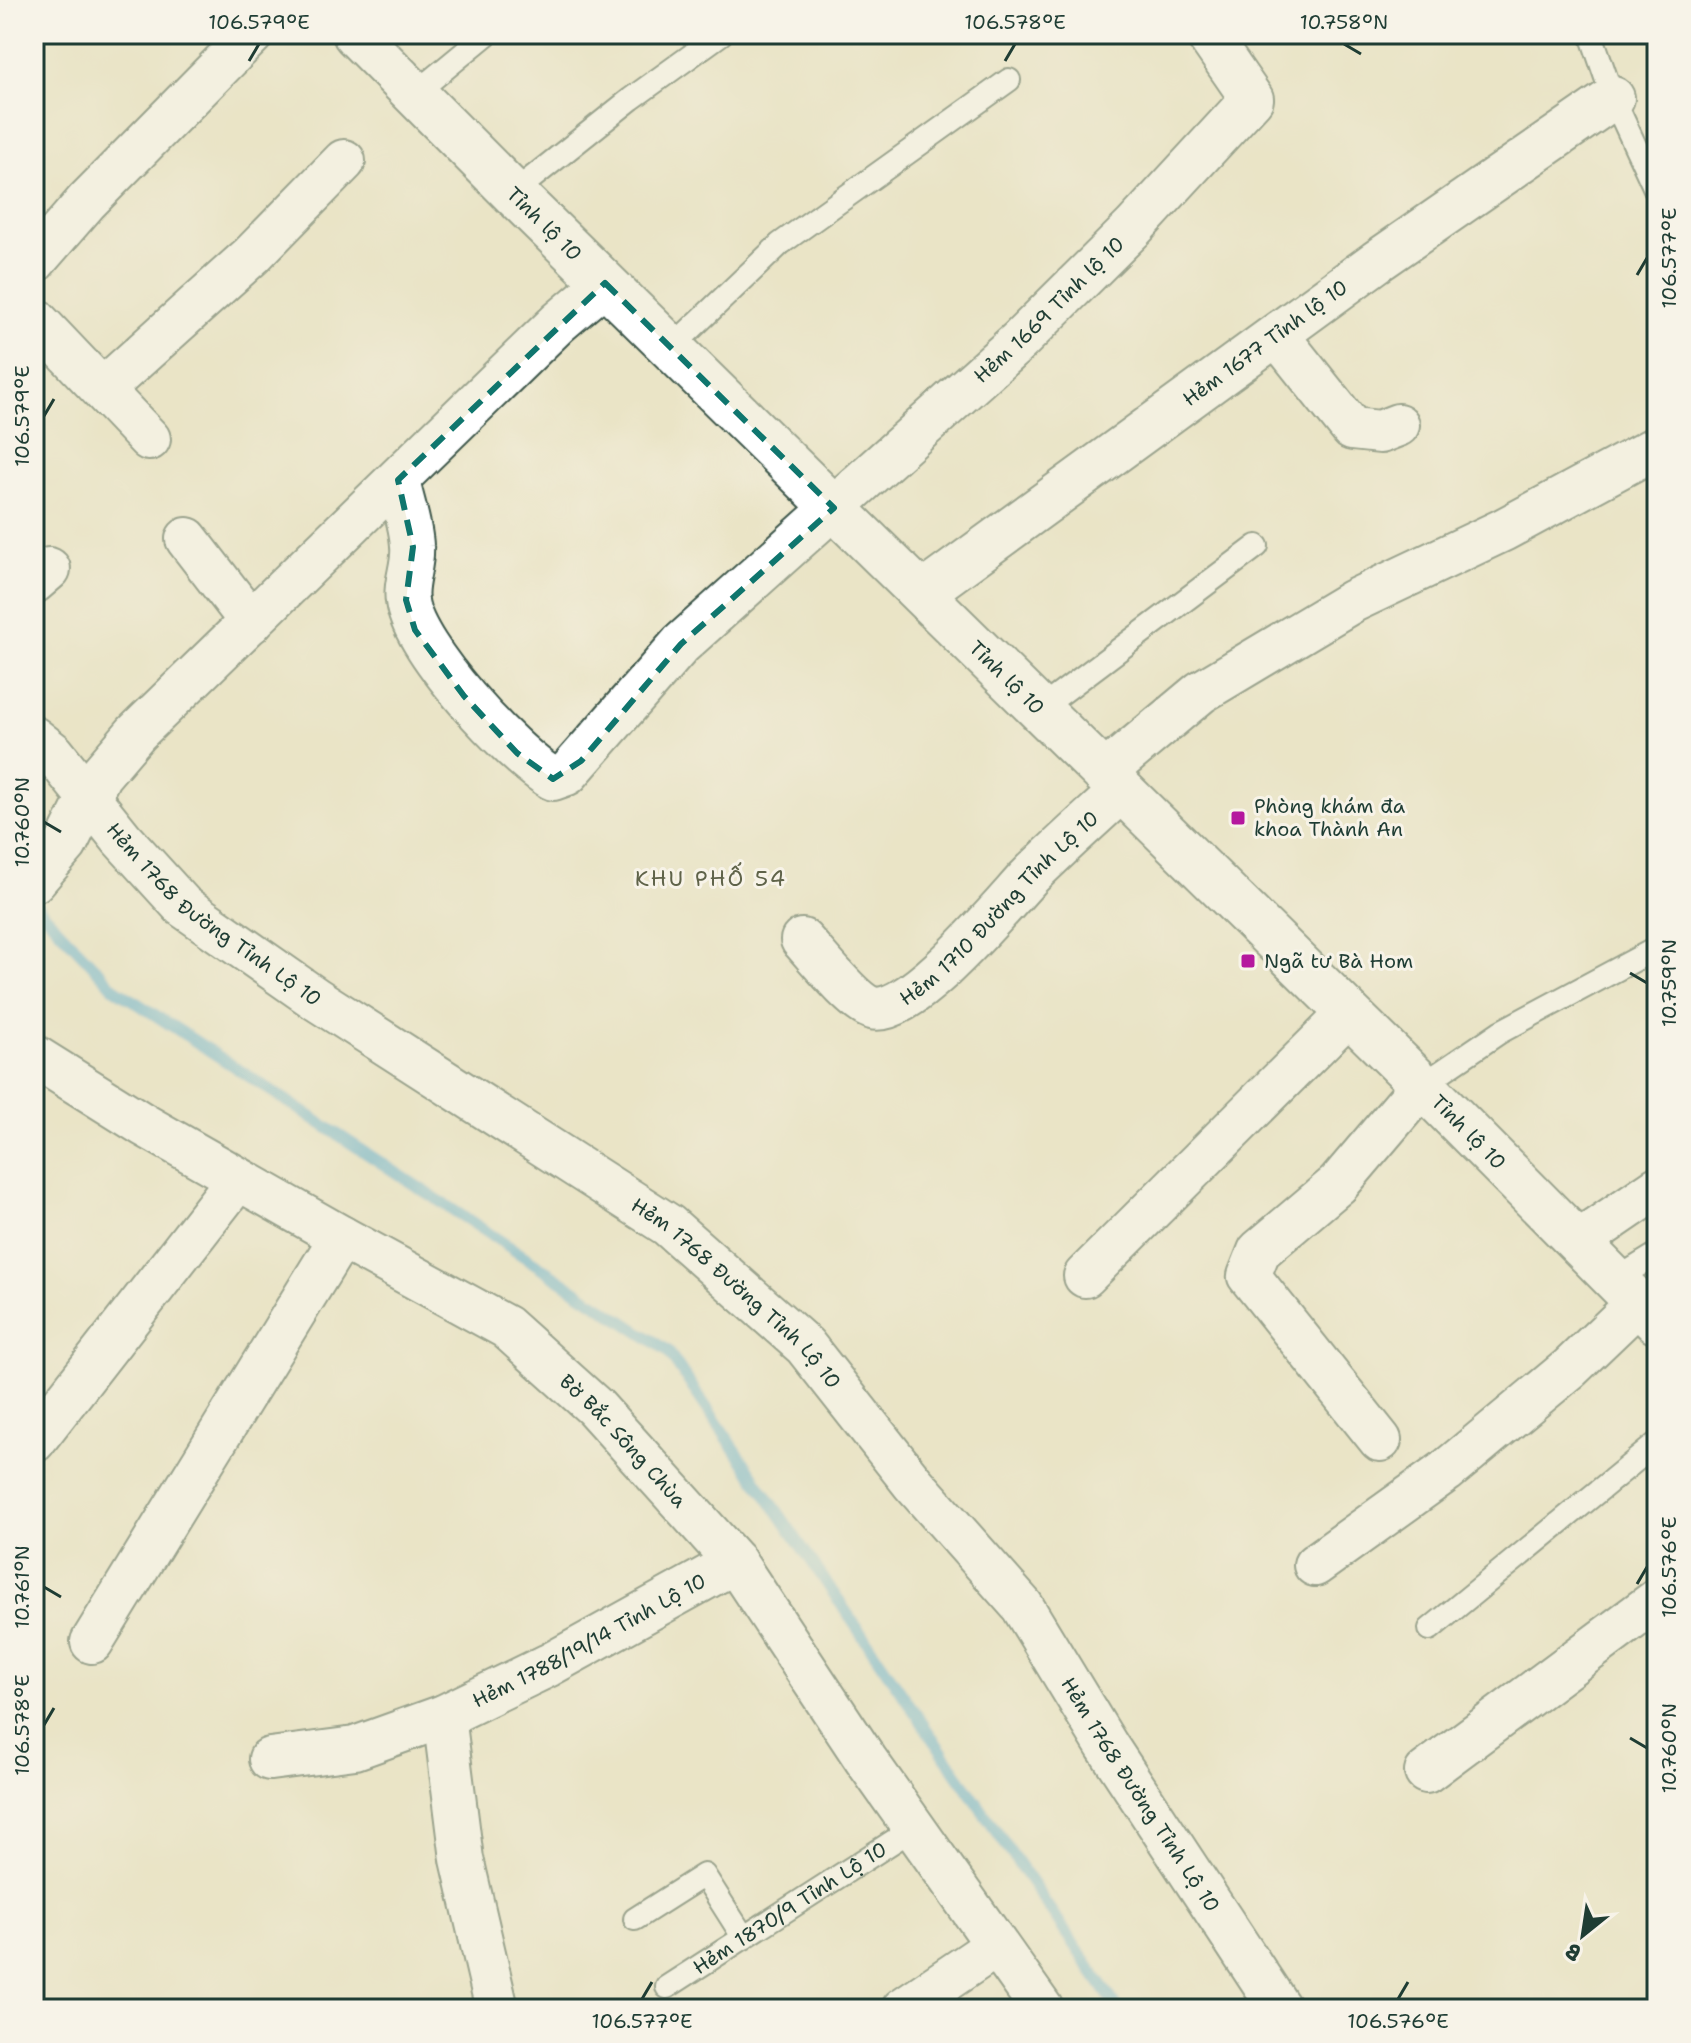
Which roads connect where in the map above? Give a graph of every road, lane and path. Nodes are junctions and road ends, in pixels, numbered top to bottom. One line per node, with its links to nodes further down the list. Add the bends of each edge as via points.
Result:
1 (252, 34): 13 (street)
2 (355, 34): 8 (main road, Tỉnh lộ 10)
3 (487, 34): 8 (lane)
4 (721, 34): 11 (lane)
5 (1207, 34): 23 (street, Hẻm 1669 Tỉnh lộ 10, via 1252,99 1018,342)
6 (1591, 34): 9 (lane)
7 (1009, 80): 17 (lane, via 780,244)
8 (413, 95): 11 (main road, Tỉnh lộ 10)
9 (1613, 98): 12 (lane); 16 (street, Hẻm 1677 Tỉnh lộ 10)
10 (344, 161): 18 (street, via 252,255)
11 (513, 193): 14 (main road, Tỉnh lộ 10)
12 (1657, 193)
13 (34, 262)
14 (605, 283): 17 (main road, Tỉnh lộ 10); 22 (street)
15 (34, 318): 18 (street)
16 (1277, 335): 19 (street, via 1352,429 1380,432); 26 (street, Hẻm 1677 Tỉnh lộ 10)
17 (671, 348): 23 (main road, Tỉnh lộ 10)
18 (103, 389): 20 (street)
19 (1398, 425)
20 (149, 439)
21 (1657, 447): 30 (street, via 1503,530 1353,601 1201,692)
22 (398, 480): 23 (street, Hẻm 1669 Tỉnh lộ 10, via 413,547 406,600 415,630 464,696 517,753 553,779 581,761 681,644); 27 (street)
23 (834, 508): 26 (main road, Tỉnh lộ 10)
24 (187, 539): 27 (street)
25 (1257, 546): 28 (lane)
26 (921, 594): 28 (main road, Tỉnh lộ 10)
27 (251, 622): 31 (street, via 136,733 100,775)
28 (1039, 710): 30 (main road, Tỉnh lộ 10)
29 (34, 738): 31 (street, Hẻm 1768 Đường Tỉnh Lộ 10)
30 (1113, 782): 33 (street, Hẻm 1710 Đường Tỉnh Lộ 10, via 964,951 890,1007 872,1008 855,997); 35 (main road, Tỉnh lộ 10)
31 (90, 799): 32 (street, via 66,844); 64 (street, Hẻm 1768 Đường Tỉnh Lộ 10, via 183,906 316,999 668,1225 805,1346 913,1483 1022,1606 1115,1759)
32 (34, 881)
33 (802, 940)
34 (1657, 948): 37 (lane, via 1500,1032)
35 (1349, 1013): 37 (main road, Tỉnh lộ 10); 43 (street)
36 (37, 1063): 38 (street, Bờ Bắc Sông Chùa)
37 (1422, 1085): 41 (main road, Tỉnh lộ 10); 45 (street, via 1338,1184 1259,1251 1249,1276)
38 (238, 1179): 40 (street, Bờ Bắc Sông Chùa); 46 (street)
39 (1657, 1188): 41 (street)
40 (341, 1237): 48 (street, Bờ Bắc Sông Chùa, via 506,1327 595,1407); 52 (street)
41 (1578, 1242): 44 (main road, Tỉnh lộ 10)
42 (1657, 1254): 44 (lane)
43 (1085, 1276)
44 (1637, 1302): 49 (street, via 1570,1368 1446,1471)
45 (1380, 1440)
46 (34, 1441)
47 (1657, 1443): 51 (lane)
48 (735, 1562): 53 (street, Hẻm 1788/19/14 Tỉnh Lộ 10, via 549,1665); 56 (street, Bờ Bắc Sông Chùa)
49 (1315, 1565)
50 (1657, 1600): 55 (street)
51 (1430, 1629)
52 (92, 1642)
53 (444, 1716): 54 (street, Hẻm 1788/19/14 Tỉnh Lộ 10, via 355,1748); 61 (street, via 462,1859)
54 (270, 1759)
55 (1426, 1772)
56 (914, 1828): 58 (lane, Hẻm 1870/9 Tỉnh Lộ 10); 59 (street, Bờ Bắc Sông Chùa)
57 (635, 1919): 58 (lane, via 704,1875)
58 (744, 1938): 60 (lane, Hẻm 1870/9 Tỉnh Lộ 10)
59 (996, 1946): 62 (street); 63 (street, Bờ Bắc Sông Chùa)
60 (667, 1987)
61 (497, 2009)
62 (903, 2009)
63 (1042, 2009)
64 (1280, 2009)

